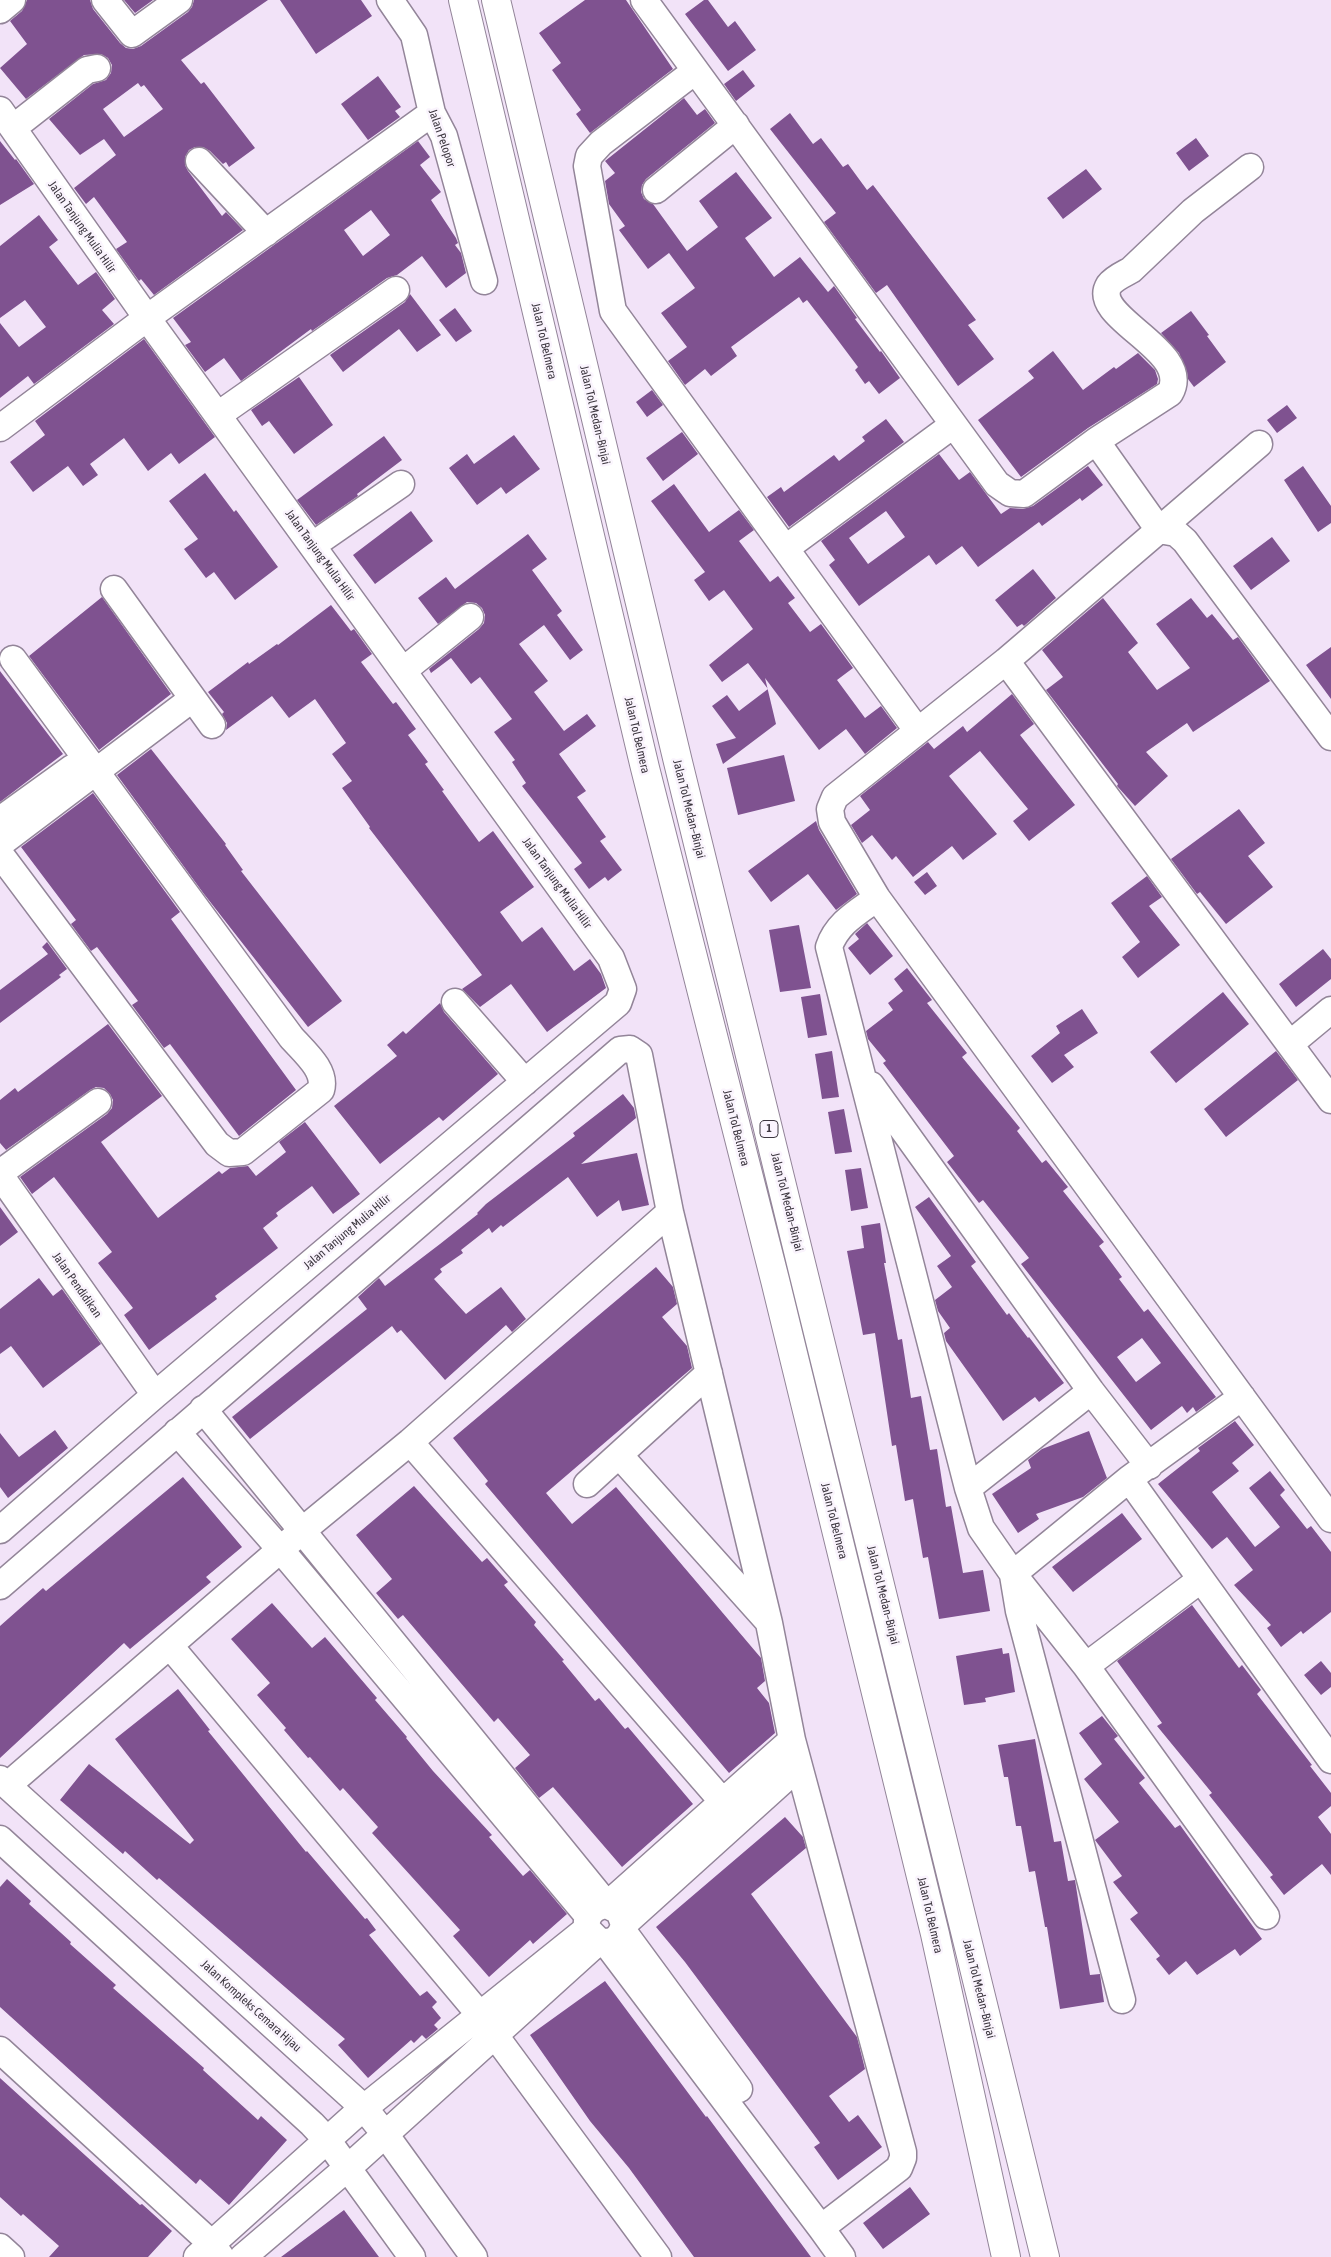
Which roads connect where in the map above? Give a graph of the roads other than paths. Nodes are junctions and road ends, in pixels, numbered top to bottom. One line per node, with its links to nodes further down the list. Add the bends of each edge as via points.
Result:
1 (12, 0): 8 (street)
2 (105, 0): 3 (street, via 132,34)
3 (179, 0)
4 (390, 0): 11 (street, Jalan Pelopor, via 414,35)
5 (463, 0): 96 (highway, Jalan Tol Belmera, via 643,758 930,1914)
6 (496, 0): 97 (highway, Jalan Tol Medan–Binjai / 1, via 678,762)
7 (644, 0): 10 (street)
8 (0, 10)
9 (97, 68): 12 (street, via 87,70)
10 (696, 70): 13 (street); 29 (street, via 600,143 589,156 587,166 612,308)
11 (432, 113): 17 (street); 18 (street, Jalan Pelopor, via 444,136)
12 (6, 119): 20 (street, Jalan Tanjung Mulia Hilir)
13 (736, 125): 16 (street); 22 (street)
14 (199, 161): 17 (street)
15 (1250, 167): 24 (street, via 1218,190 1131,270 1109,285 1108,298 1116,315 1152,345 1172,370 1174,385 1170,393)
16 (656, 190)
17 (266, 233): 20 (street)
18 (484, 281)
19 (396, 290): 21 (street)
20 (147, 318): 21 (street, Jalan Tanjung Mulia Hilir); 23 (street)
21 (218, 415): 28 (street, Jalan Tanjung Mulia Hilir)
22 (953, 425): 24 (street, via 997,484 1010,493 1024,494); 29 (street)
23 (0, 428)
24 (1096, 440): 27 (street)
25 (1258, 444): 27 (street)
26 (401, 484): 28 (street)
27 (1159, 530): 33 (street); 38 (street, via 1176,533 1185,541)
28 (313, 545): 34 (street, Jalan Tanjung Mulia Hilir)
29 (786, 548): 37 (street)
30 (114, 589): 35 (street)
31 (470, 617): 34 (street)
32 (13, 659): 39 (street)
33 (1006, 661): 37 (street); 46 (street)
34 (404, 670): 48 (street, Jalan Tanjung Mulia Hilir, via 610,958 622,989 618,1003)
35 (188, 693): 36 (street); 39 (street)
36 (212, 725)
37 (917, 730): 43 (street, via 835,797 830,809 832,822)
38 (1331, 738)
39 (91, 766): 40 (street); 41 (street); 42 (street, via 321,1073 324,1082 321,1090 243,1152 229,1153 217,1144)
40 (0, 820)
41 (0, 844)
42 (0, 854)
43 (877, 898): 47 (street, via 842,923 829,947); 56 (street)
44 (455, 1002): 48 (street)
45 (1331, 1010): 46 (street)
46 (1290, 1044): 49 (street)
47 (862, 1073): 54 (street); 63 (street)
48 (525, 1082): 55 (street, Jalan Tanjung Mulia Hilir)
49 (1331, 1100)
50 (98, 1102): 51 (street)
51 (0, 1174): 55 (street, Jalan Pendidikan)
52 (670, 1212): 53 (street); 57 (street, via 640,1058 630,1049 620,1050); 59 (street)
53 (709, 1373): 60 (street); 71 (street)
54 (1091, 1391): 61 (street); 63 (street)
55 (155, 1395): 65 (street, Jalan Tanjung Mulia Hilir)
56 (1242, 1397): 61 (street); 64 (street)
57 (203, 1409): 58 (street); 66 (street)
58 (178, 1432): 67 (street); 70 (street)
59 (410, 1442): 66 (street); 78 (street)
60 (620, 1456): 62 (street); 71 (street)
61 (1139, 1472): 68 (street); 69 (street)
62 (587, 1484)
63 (968, 1488): 68 (street, via 981,1528)
64 (1331, 1518)
65 (0, 1530)
66 (302, 1530): 67 (street); 81 (street)
67 (280, 1549): 72 (street); 81 (street)
68 (1013, 1574): 73 (street); 82 (street, via 1019,1611)
69 (1200, 1580): 73 (street); 75 (street)
70 (0, 1586)
71 (769, 1623): 74 (street)
72 (170, 1646): 77 (street); 83 (street)
73 (1086, 1666): 80 (street)
74 (792, 1740): 76 (street); 78 (street)
75 (1331, 1760)
76 (799, 1766): 81 (street); 87 (street, via 904,2158 895,2171)
77 (4, 1782): 85 (street, Jalan Kompleks Cemara Hijau)
78 (723, 1802): 81 (street)
79 (0, 1838): 85 (street, Jalan Kompleks Cemara Hijau)
80 (1266, 1916)
81 (605, 1927): 83 (street); 87 (street)
82 (1122, 2000)
83 (488, 2025): 85 (street); 86 (street); 94 (street)
84 (0, 2050): 89 (street)
85 (345, 2124): 86 (street, Jalan Kompleks Cemara Hijau); 86 (street, Jalan Kompleks Cemara Hijau); 89 (street)
86 (367, 2150): 91 (street); 92 (street, Jalan Kompleks Cemara Hijau); 93 (street, Jalan Kompleks Cemara Hijau)
87 (827, 2223): 95 (street)
88 (0, 2247): 90 (street)
89 (210, 2253)
90 (11, 2257)
91 (243, 2257)
92 (412, 2257)
93 (474, 2257)
94 (658, 2257)
95 (842, 2257)
96 (1006, 2257)
97 (1045, 2257)

